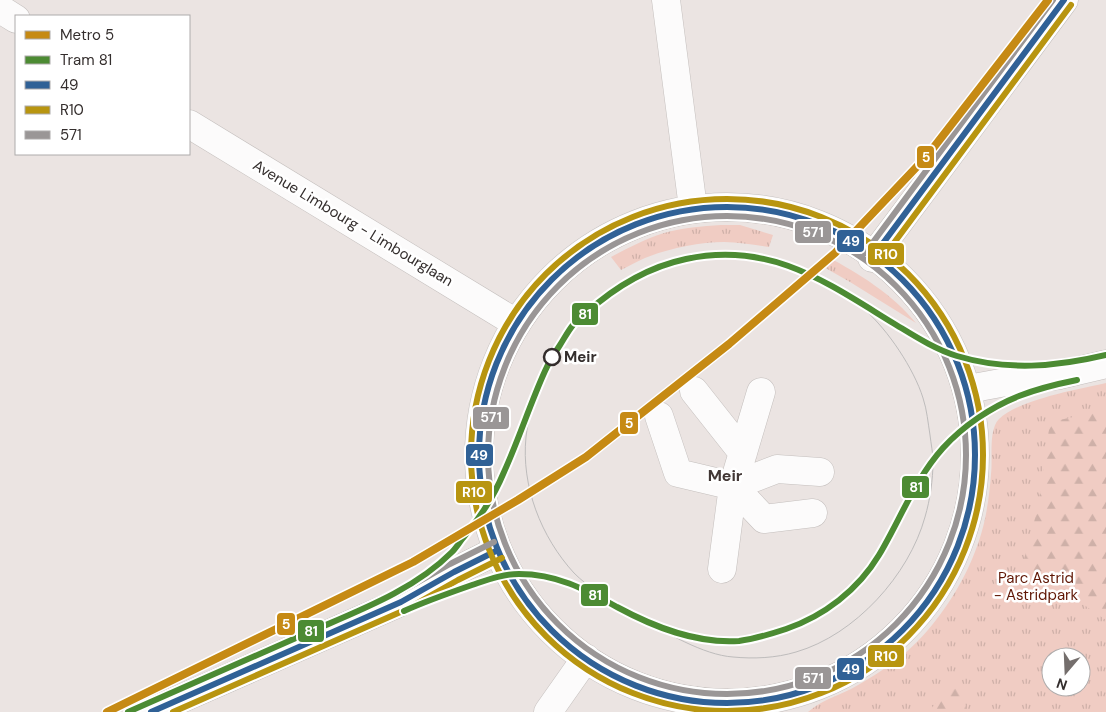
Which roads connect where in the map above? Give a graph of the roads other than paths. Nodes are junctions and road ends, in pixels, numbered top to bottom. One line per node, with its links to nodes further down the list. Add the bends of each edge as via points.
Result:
1 (666, 0): 6 (street)
2 (1064, 0): 7 (street)
3 (0, 9): 4 (street)
4 (15, 18)
5 (190, 125): 8 (street, Avenue Limbourg - Limbourglaan)
6 (693, 208): 7 (street, via 742,208 776,215 827,233); 8 (street, via 633,224 578,255 534,298)
7 (872, 258): 10 (street, via 902,279 920,298 946,337)
8 (516, 324): 18 (street, via 490,376 480,429 480,483)
9 (1106, 364): 10 (street, via 1060,375)
10 (968, 388): 21 (street, via 976,439 973,493 954,558 937,588 892,641 865,661 835,679)
11 (694, 391): 14 (street)
12 (761, 392): 14 (street)
13 (659, 416): 16 (street, via 678,474)
14 (743, 453): 16 (street)
15 (820, 472): 16 (street, via 778,469)
16 (734, 486): 17 (street, via 764,519); 19 (street)
17 (813, 513)
18 (498, 550): 20 (street, via 536,612 567,645); 22 (street, via 401,602)
19 (722, 569)
20 (586, 658): 21 (street, via 642,687 672,696); 23 (street)
21 (769, 706)
22 (151, 712)
23 (548, 712)

